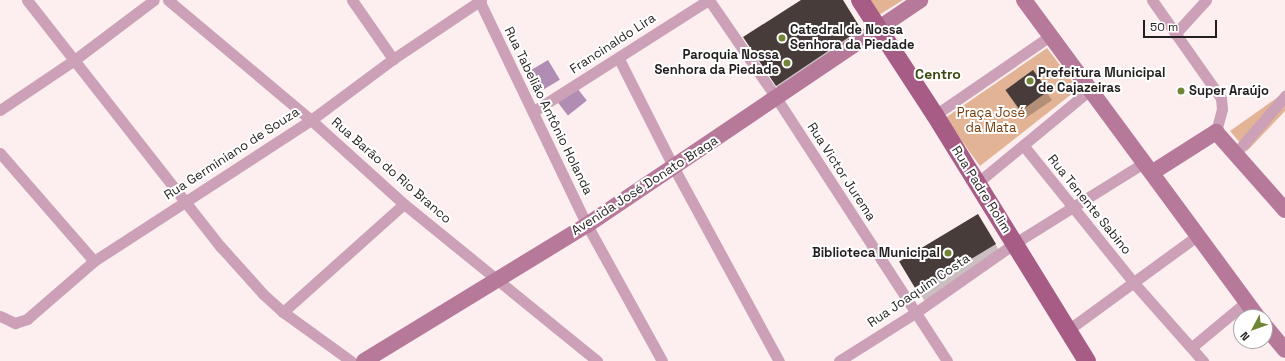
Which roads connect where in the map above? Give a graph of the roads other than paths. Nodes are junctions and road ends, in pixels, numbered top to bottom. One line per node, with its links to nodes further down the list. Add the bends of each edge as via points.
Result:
1 (27, 0): 17 (street)
2 (154, 0): 17 (street)
3 (168, 0): 24 (street, Rua Barāo do Rio Branco)
4 (352, 0): 15 (street)
5 (480, 0): 15 (street, Rua Germiniano de Souza); 22 (street, Rua Tabelião Antônio Holanda)
6 (708, 0): 16 (street, Francinaldo Lira); 20 (street, Rua Victor Jurema)
7 (860, 0): 12 (main road, Rua Padre Rolim)
8 (920, 0): 12 (main road, Avenida José Donato Braga)
9 (1024, 0): 14 (main road)
10 (1152, 0): 13 (street)
11 (1206, 0): 13 (street)
12 (877, 29): 20 (main road, Avenida José Donato Braga); 23 (main road, Rua Padre Rolim)
13 (1175, 34): 25 (street, via 1221,98 1222,109)
14 (1050, 36): 18 (main road); 23 (street)
15 (393, 58): 24 (street, Rua Germiniano de Souza)
16 (619, 58): 22 (street, Francinaldo Lira); 30 (street)
17 (73, 61): 21 (street); 32 (street)
18 (1091, 89): 26 (street); 29 (main road)
19 (1285, 96): 28 (street)
20 (777, 99): 30 (main road, Avenida José Donato Braga); 45 (street, Rua Victor Jurema)
21 (0, 110)
22 (534, 111): 36 (street, Rua Tabelião Antônio Holanda)
23 (935, 115): 31 (main road, Rua Padre Rolim)
24 (311, 120): 32 (street, Rua Germiniano de Souza); 33 (street, Rua Barāo do Rio Branco)
25 (1216, 132): 28 (main road); 29 (main road)
26 (1023, 145): 31 (street); 34 (street, Rua Tenente Sabino)
27 (0, 153): 39 (street)
28 (1235, 154): 35 (main road)
29 (1149, 167): 34 (street, Rua Joaquim Costa); 37 (main road)
30 (674, 168): 36 (main road, Avenida José Donato Braga); 55 (street)
31 (977, 183): 38 (main road, Rua Padre Rolim)
32 (184, 201): 39 (street, Rua Germiniano de Souza); 44 (street, via 220,246 263,294)
33 (404, 204): 40 (street, Rua Barāo do Rio Branco); 44 (street)
34 (1073, 207): 38 (street, Rua Joaquim Costa); 41 (street, Rua Tenente Sabino)
35 (1285, 210)
36 (587, 224): 40 (main road, Avenida José Donato Braga); 54 (street, Rua Tabelião Antônio Holanda)
37 (1197, 236): 41 (street); 42 (main road)
38 (1015, 243): 45 (street, Rua Joaquim Costa); 47 (main road, Rua Padre Rolim)
39 (94, 262): 46 (street, Rua Germiniano de Souza, via 27,320 15,323)
40 (499, 279): 52 (main road, Avenida José Donato Braga); 53 (street, Rua Barāo do Rio Branco)
41 (1133, 282): 47 (street); 49 (street, Rua Tenente Sabino)
42 (1246, 302): 43 (main road); 49 (street)
43 (1252, 309)
44 (283, 312): 51 (street)
45 (915, 313): 56 (street, Rua Joaquim Costa); 57 (street, Rua Victor Jurema)
46 (0, 316)
47 (1068, 330): 58 (main road, Rua Padre Rolim)
48 (1273, 336): 50 (main road)
49 (1192, 347): 59 (street, Rua Tenente Sabino)
50 (1285, 350)
51 (351, 361)
52 (364, 361)
53 (597, 361)
54 (662, 361)
55 (779, 361)
56 (839, 361)
57 (947, 361)
58 (1087, 361)
59 (1203, 361)

